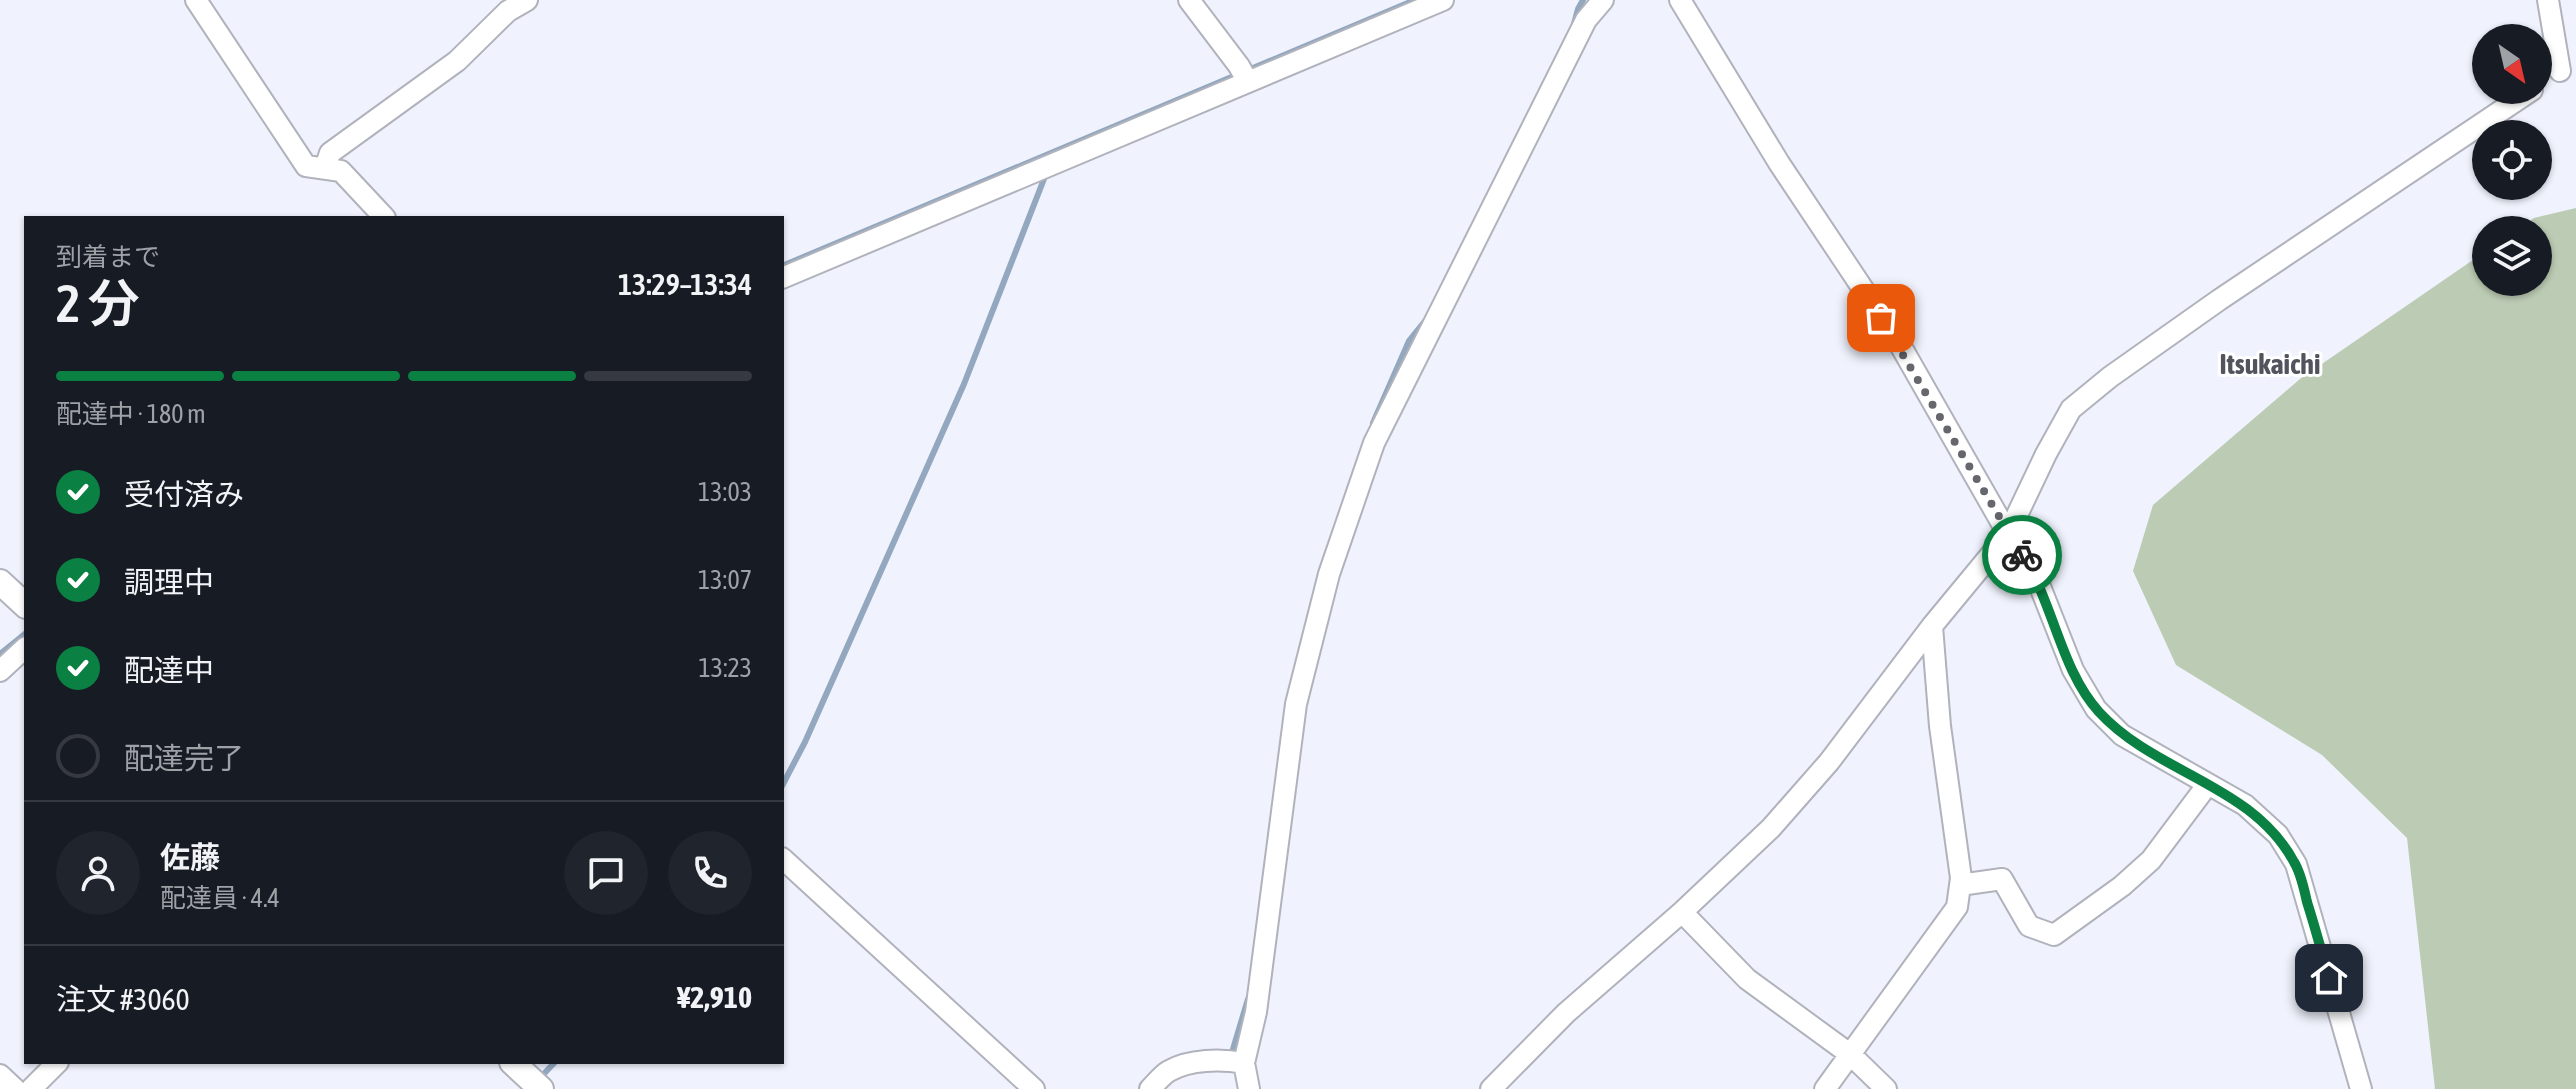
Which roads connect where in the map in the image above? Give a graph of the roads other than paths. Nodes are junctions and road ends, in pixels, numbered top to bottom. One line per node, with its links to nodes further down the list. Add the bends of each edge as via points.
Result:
1 (196, 0): 11 (street, via 306,166)
2 (527, 0): 11 (street, via 508,11 457,61 330,153)
3 (1189, 0): 9 (street)
4 (1443, 0): 9 (street)
5 (1603, 0): 25 (street, via 1586,20 1374,443 1329,574 1296,704 1256,1012)
6 (1680, 0): 14 (street, via 1779,163 1899,343)
7 (2548, 0): 8 (street)
8 (2568, 66)
9 (1244, 75): 13 (street)
10 (2511, 104): 14 (street, via 2219,300 2071,409)
11 (325, 168): 12 (street, via 341,171)
12 (383, 216)
13 (784, 277)
14 (2008, 534): 17 (street); 20 (street, via 2035,574 2073,670 2096,709 2122,735)
15 (0, 582): 16 (street)
16 (24, 604)
17 (1932, 626): 22 (street); 23 (street, via 1829,762 1771,828)
18 (24, 649): 19 (street)
19 (0, 671)
20 (2208, 784): 22 (street, via 2151,860 2054,935 2029,926 2002,879); 36 (street, via 2245,805 2278,835 2296,864)
21 (784, 860): 30 (street)
22 (1960, 885): 24 (street, via 1957,907)
23 (1682, 912): 24 (street, via 1747,979); 33 (street, via 1566,1013)
24 (1851, 1055): 34 (street); 35 (street)
25 (1244, 1063): 31 (street, via 1223,1059 1189,1064 1168,1071); 32 (street)
26 (56, 1064): 29 (street)
27 (0, 1075): 28 (street)
28 (15, 1089)
29 (31, 1089)
30 (1034, 1089)
31 (1150, 1089)
32 (1249, 1089)
33 (1491, 1089)
34 (1825, 1089)
35 (1886, 1089)
36 (2361, 1089)

